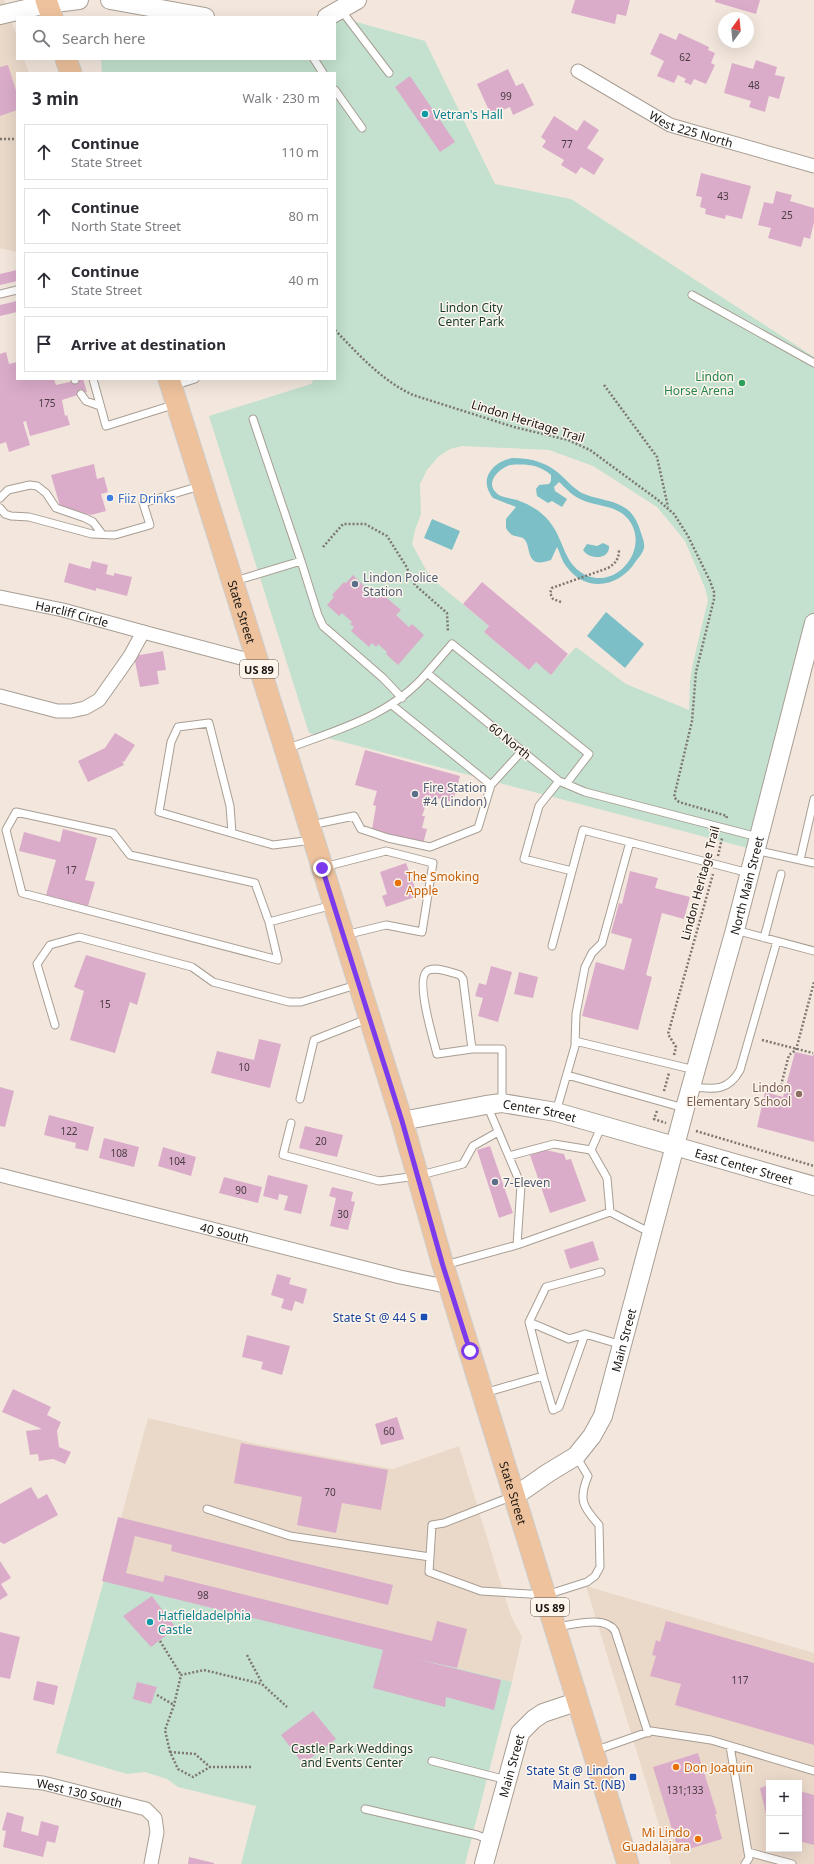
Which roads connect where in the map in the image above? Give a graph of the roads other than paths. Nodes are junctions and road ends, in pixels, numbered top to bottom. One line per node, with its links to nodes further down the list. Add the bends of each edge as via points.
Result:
1 (79, 0): 4 (street)
2 (110, 0): 7 (street, via 173,8)
3 (357, 0): 5 (street)
4 (48, 7): 6 (street)
5 (334, 14)
6 (0, 15)
7 (201, 16)
8 (336, 16): 14 (lane)
9 (66, 60): 12 (main road)
10 (315, 60): 13 (lane)
11 (578, 71): 17 (street, West 225 North, via 670,125)
12 (70, 72)
13 (322, 72)
14 (389, 73)
15 (336, 91): 16 (lane)
16 (362, 128)
17 (814, 166)
18 (16, 290): 19 (lane)
19 (0, 294)
20 (692, 294): 21 (lane)
21 (814, 363)
22 (93, 380): 26 (lane)
23 (193, 380): 24 (lane)
24 (172, 390): 26 (lane, via 106,426); 28 (main road, State Street / US 89)
25 (81, 394): 26 (lane, via 86,401)
26 (100, 406)
27 (253, 419): 32 (lane)
28 (202, 485): 31 (lane, via 143,503 150,525 116,536); 33 (main road, State Street / US 89)
29 (0, 498): 31 (lane, via 8,490 37,486 46,493 56,508 93,522)
30 (0, 508): 31 (lane, via 11,516 29,517 92,534)
31 (102, 534)
32 (301, 561): 33 (lane); 40 (lane, via 323,626)
33 (232, 582): 37 (main road, State Street / US 89)
34 (0, 597): 36 (street, Harcliff Circle, via 63,610)
35 (814, 623): 50 (street, North Main Street)
36 (144, 632): 37 (street, Harcliff Circle); 39 (street, via 98,700 85,708 57,711)
37 (256, 662): 42 (main road, State Street / US 89)
38 (427, 674): 40 (lane); 43 (lane, 60 North); 44 (lane, via 452,644 583,748 589,754)
39 (0, 696)
40 (402, 698): 41 (lane)
41 (392, 705): 42 (lane, via 377,714); 45 (lane)
42 (285, 750): 48 (main road, State Street / US 89)
43 (522, 750): 44 (lane, 60 North); 45 (lane)
44 (562, 782): 50 (lane, 60 North, via 585,792 724,828); 54 (lane, via 539,806 524,859)
45 (491, 785): 48 (lane, via 478,828 430,847 361,829 354,816)
46 (814, 799): 51 (lane)
47 (232, 833): 47 (lane, via 159,812 170,742 178,727 209,723 230,806); 48 (lane, via 273,845)
48 (311, 833): 53 (main road, State Street / US 89)
49 (630, 842): 54 (lane, via 583,830); 55 (lane); 68 (lane, via 602,943 584,968 576,1014)
50 (757, 843): 51 (lane, 60 North); 55 (street, North Main Street)
51 (800, 860): 52 (lane, 60 North)
52 (814, 863)
53 (322, 868): 57 (main road, State Street / US 89); 60 (lane, via 386,851 433,863 422,932 386,925)
54 (572, 871): 63 (lane)
55 (749, 873): 59 (street, North Main Street)
56 (781, 874): 61 (lane)
57 (334, 905): 58 (lane); 60 (main road, State Street / US 89)
58 (269, 922): 58 (lane, via 255,883 130,855 113,833 16,812 6,830 22,893 278,960)
59 (735, 930): 61 (lane); 71 (street, North Main Street)
60 (343, 935): 65 (main road, State Street / US 89)
61 (764, 938): 62 (lane)
62 (777, 941): 64 (lane); 71 (lane, via 736,1078 724,1087 710,1089)
63 (552, 946)
64 (814, 951)
65 (359, 984): 66 (main road, US 89); 67 (lane, via 300,1002 289,1002 212,982 192,967 79,937 50,945 37,964)
66 (369, 1018): 72 (lane, via 314,1040); 76 (main road, US 89)
67 (55, 1025)
68 (575, 1041): 70 (lane); 71 (lane, via 672,1064)
69 (472, 1049): 69 (lane, via 463,979 455,973 428,970 425,972 422,985 437,1054); 73 (lane, via 502,1049)
70 (567, 1074): 74 (lane); 75 (lane)
71 (693, 1079): 74 (street, North Main Street)
72 (300, 1099)
73 (494, 1104): 75 (street, Center Street); 76 (street, Center Street); 79 (lane)
74 (685, 1108): 80 (street, North Main Street)
75 (556, 1112): 78 (street, Center Street)
76 (402, 1121): 84 (main road, State Street / US 89)
77 (291, 1123): 84 (lane, via 283,1155 379,1181)
78 (602, 1125): 80 (street, Center Street); 81 (lane)
79 (498, 1132): 82 (lane); 84 (lane, via 473,1146 463,1164)
80 (674, 1147): 85 (street, East Center Street); 87 (street, Main Street)
81 (591, 1150): 82 (lane, via 554,1144); 86 (lane, via 607,1178)
82 (509, 1156): 88 (lane, via 521,1184)
83 (0, 1175): 91 (street, 40 South, via 400,1277)
84 (417, 1176): 89 (main road, State Street / US 89)
85 (814, 1186)
86 (610, 1212): 87 (lane); 88 (lane)
87 (651, 1233): 94 (street, Main Street)
88 (516, 1245): 89 (lane)
89 (443, 1266): 91 (main road, State Street / US 89)
90 (601, 1272): 92 (lane, via 546,1287)
91 (450, 1287): 96 (main road, State Street / US 89)
92 (529, 1322): 93 (lane, via 569,1339); 95 (lane)
93 (585, 1334): 94 (lane); 95 (lane, via 559,1407 553,1410)
94 (622, 1345): 97 (street, Main Street, via 603,1416 592,1436)
95 (543, 1376): 96 (lane)
96 (483, 1394): 98 (main road, State Street / US 89)
97 (576, 1456): 98 (street, Main Street); 101 (lane, via 588,1476 583,1497 584,1506 599,1525 600,1567 595,1576 587,1582)
98 (515, 1496): 100 (lane, via 444,1523 432,1525); 101 (main road, State Street / US 89)
99 (207, 1509): 100 (lane, via 290,1536)
100 (430, 1556): 101 (lane, via 429,1572 480,1591)
101 (546, 1595): 102 (main road, State Street / US 89)
102 (556, 1627): 103 (main road, State Street / US 89); 104 (lane, via 601,1622 611,1625)
103 (578, 1701): 106 (main road, State Street / US 89); 110 (street, Main Street, via 543,1712 520,1733)
104 (648, 1733): 105 (lane, via 651,1731 711,1740); 106 (lane)
105 (730, 1746): 108 (lane); 113 (lane)
106 (594, 1751): 116 (main road, State Street / US 89)
107 (432, 1761): 110 (lane)
108 (814, 1771)
109 (0, 1779): 114 (street, West 130 South, via 43,1783 146,1809 155,1818 157,1832)
110 (507, 1780): 112 (street, Main Street)
111 (365, 1809): 112 (lane)
112 (490, 1840): 115 (street, Main Street)
113 (748, 1852): 117 (lane, via 750,1858); 118 (lane)
114 (151, 1864)
115 (484, 1864)
116 (628, 1864)
117 (745, 1864)
118 (792, 1864)

